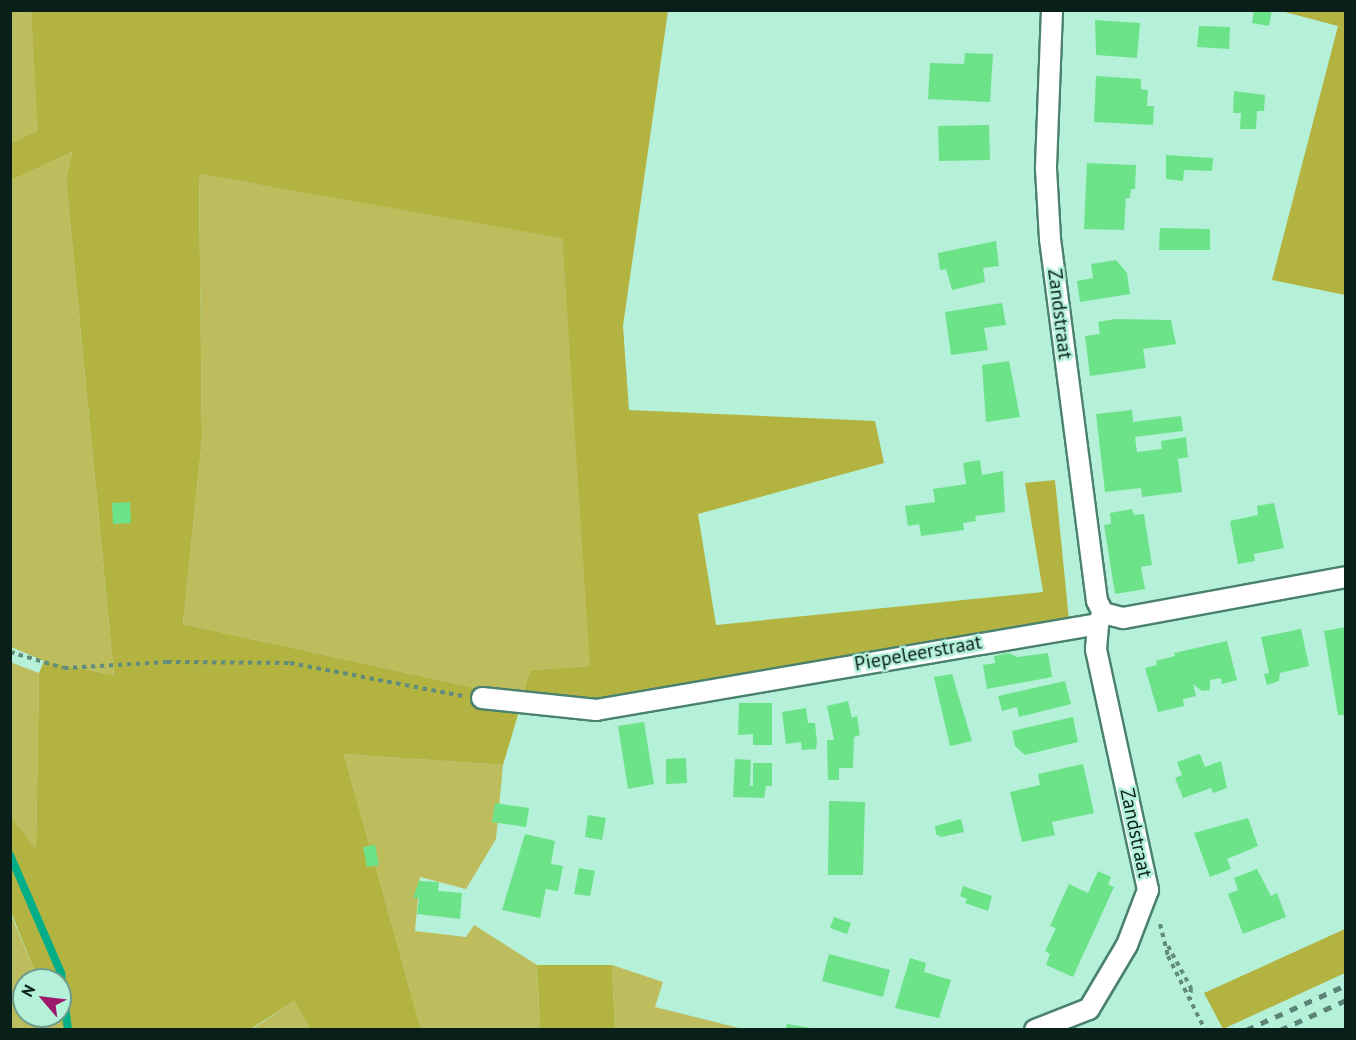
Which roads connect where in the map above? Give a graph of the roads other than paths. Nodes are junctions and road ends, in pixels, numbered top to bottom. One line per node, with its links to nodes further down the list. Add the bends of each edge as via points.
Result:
1 (1052, 10): 3 (street, Zandstraat, via 1046,170 1050,239)
2 (1346, 577): 3 (street, Piepeleerstraat)
3 (1101, 619): 4 (street, Piepeleerstraat, via 596,710); 5 (street, Zandstraat, via 1096,649 1148,890 1127,945 1089,1009)
4 (482, 698)
5 (1035, 1029)

